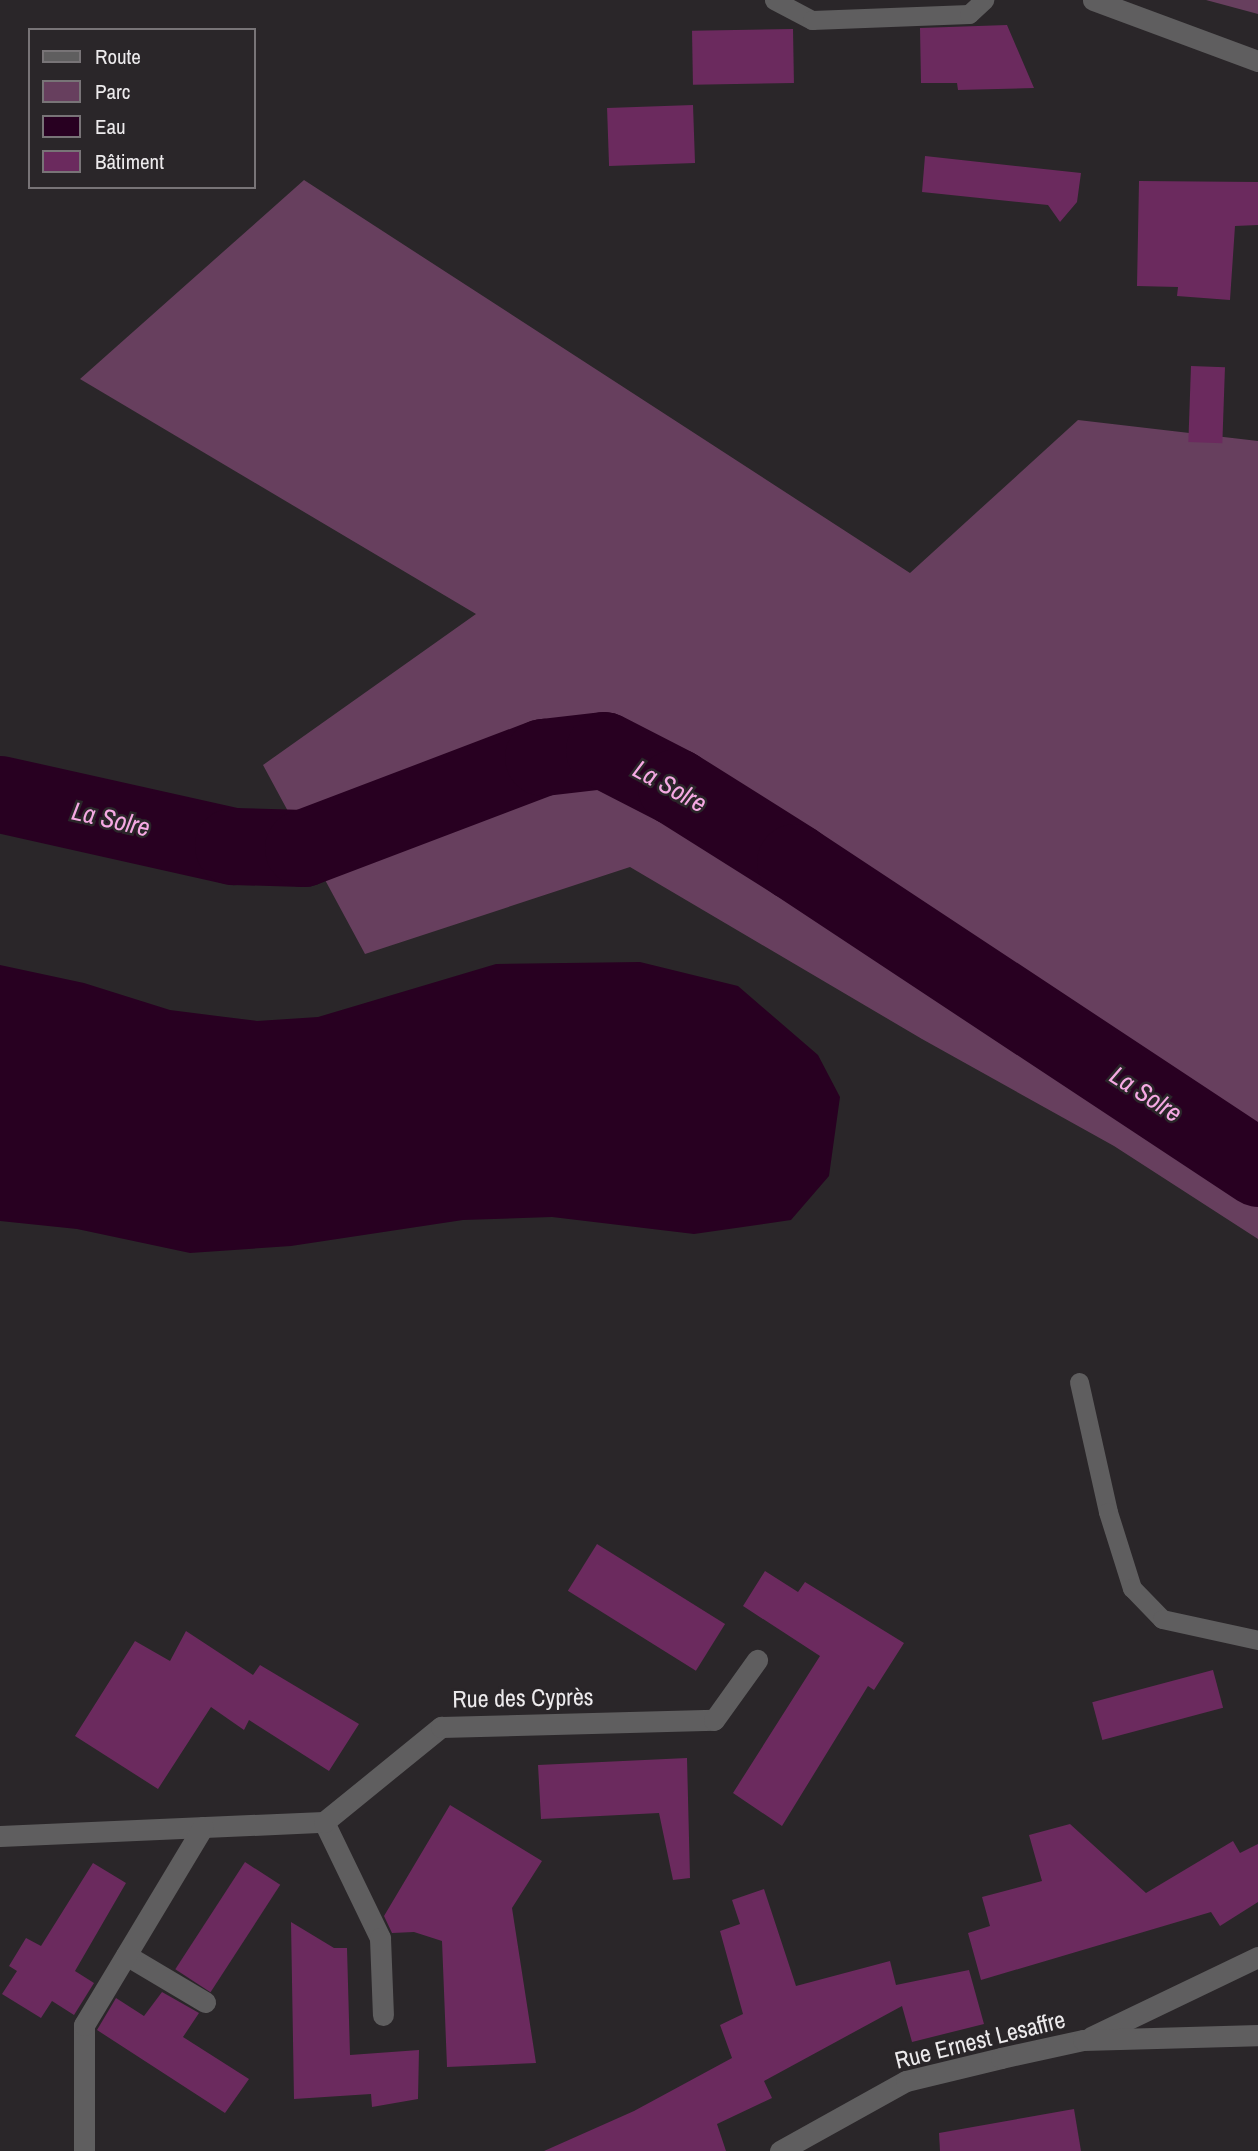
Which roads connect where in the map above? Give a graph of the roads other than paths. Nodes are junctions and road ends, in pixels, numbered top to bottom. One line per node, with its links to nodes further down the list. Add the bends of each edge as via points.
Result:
1 (774, 0): 2 (lane, via 812,20 969,14)
2 (984, 0)
3 (1093, 0): 4 (street)
4 (1258, 61)
5 (1079, 1382): 6 (lane, via 1108,1512 1132,1588 1162,1619)
6 (1258, 1640)
7 (757, 1660): 8 (street, Rue des Cyprès, via 714,1720 440,1727)
8 (324, 1822): 9 (street); 14 (street, via 380,1938)
9 (203, 1827): 10 (street); 11 (street)
10 (0, 1836)
11 (126, 1955): 13 (street); 17 (street, via 84,2025)
12 (1258, 1957): 16 (street, Rue Ernest Lesaffre)
13 (205, 2002)
14 (383, 2015)
15 (1258, 2035): 16 (street, Rue Ernest Lesaffre)
16 (1083, 2040): 18 (street, Rue Ernest Lesaffre, via 905,2081)
17 (84, 2151)
18 (779, 2151)

